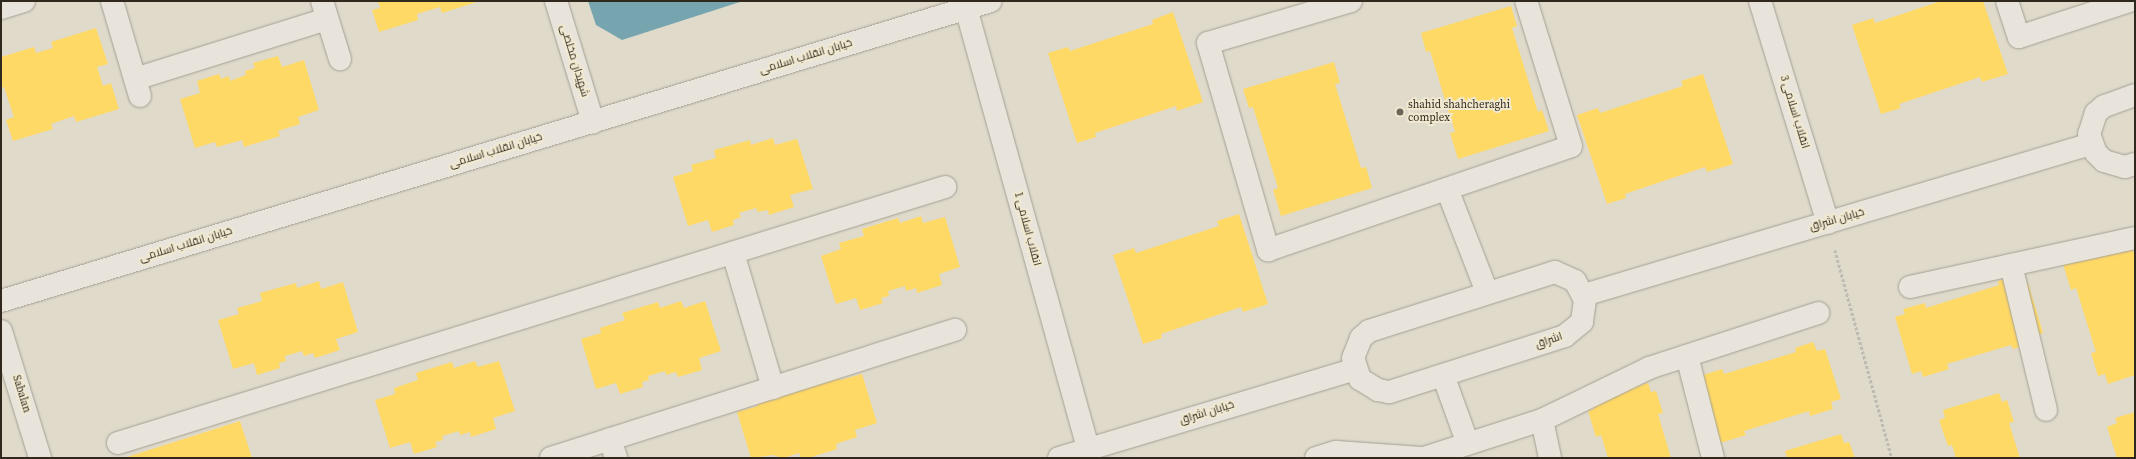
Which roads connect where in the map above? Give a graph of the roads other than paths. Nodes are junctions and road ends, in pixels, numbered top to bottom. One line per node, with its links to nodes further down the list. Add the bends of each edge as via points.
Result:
1 (24, 1): 11 (street)
2 (112, 1): 13 (street, via 137,87)
3 (556, 1): 17 (street, شهیدان مخلصی)
4 (991, 1): 12 (street, خیابان انقلاب اسلامی)
5 (1351, 1): 21 (street, via 1208,43 1268,250)
6 (1526, 1): 21 (street, via 1572,146)
7 (1760, 1): 22 (street, انقلاب اسلامی 3)
8 (2007, 1): 9 (street, via 2019,37)
9 (2129, 1)
10 (2132, 1): 14 (street)
11 (1, 8)
12 (966, 8): 17 (street, خیابان انقلاب اسلامی); 42 (street, انقلاب اسلامی 1)
13 (324, 10): 15 (street)
14 (2135, 11)
15 (340, 59)
16 (2135, 95): 18 (street, via 2104,106 2096,113 2089,134)
17 (593, 122): 29 (street, خیابان انقلاب اسلامی)
18 (2091, 144): 19 (street, via 2096,153 2114,165); 22 (street, خیابان اشراق)
19 (2135, 164)
20 (945, 187): 24 (street)
21 (1447, 189): 27 (street)
22 (1828, 223): 28 (street, خیابان اشراق)
23 (2135, 238): 25 (street)
24 (733, 253): 36 (street); 39 (street)
25 (2011, 265): 26 (street); 37 (street)
26 (1910, 287)
27 (1488, 292): 28 (street, via 1555,272 1575,281); 34 (street, via 1368,331 1355,348)
28 (1584, 295): 35 (street, اشراق, via 1586,311 1582,322 1565,336)
29 (1, 301)
30 (1818, 313): 33 (street)
31 (955, 330): 36 (street)
32 (1, 331): 43 (street, Sabalan)
33 (1687, 356): 38 (street, via 1649,368); 49 (street)
34 (1355, 369): 35 (street, اشراق, via 1368,386 1389,392); 42 (street, خیابان اشراق)
35 (1443, 375): 40 (street)
36 (773, 388): 41 (street)
37 (2046, 410)
38 (1542, 420): 40 (street); 48 (street)
39 (118, 443)
40 (1468, 444): 47 (street)
41 (613, 449): 44 (street)
42 (1088, 449): 45 (street, خیابان اشراق)
43 (40, 458)
44 (551, 458)
45 (1059, 458)
46 (1316, 458): 47 (street, via 1336,452)
47 (1423, 458)
48 (1550, 458)
49 (1713, 458)

